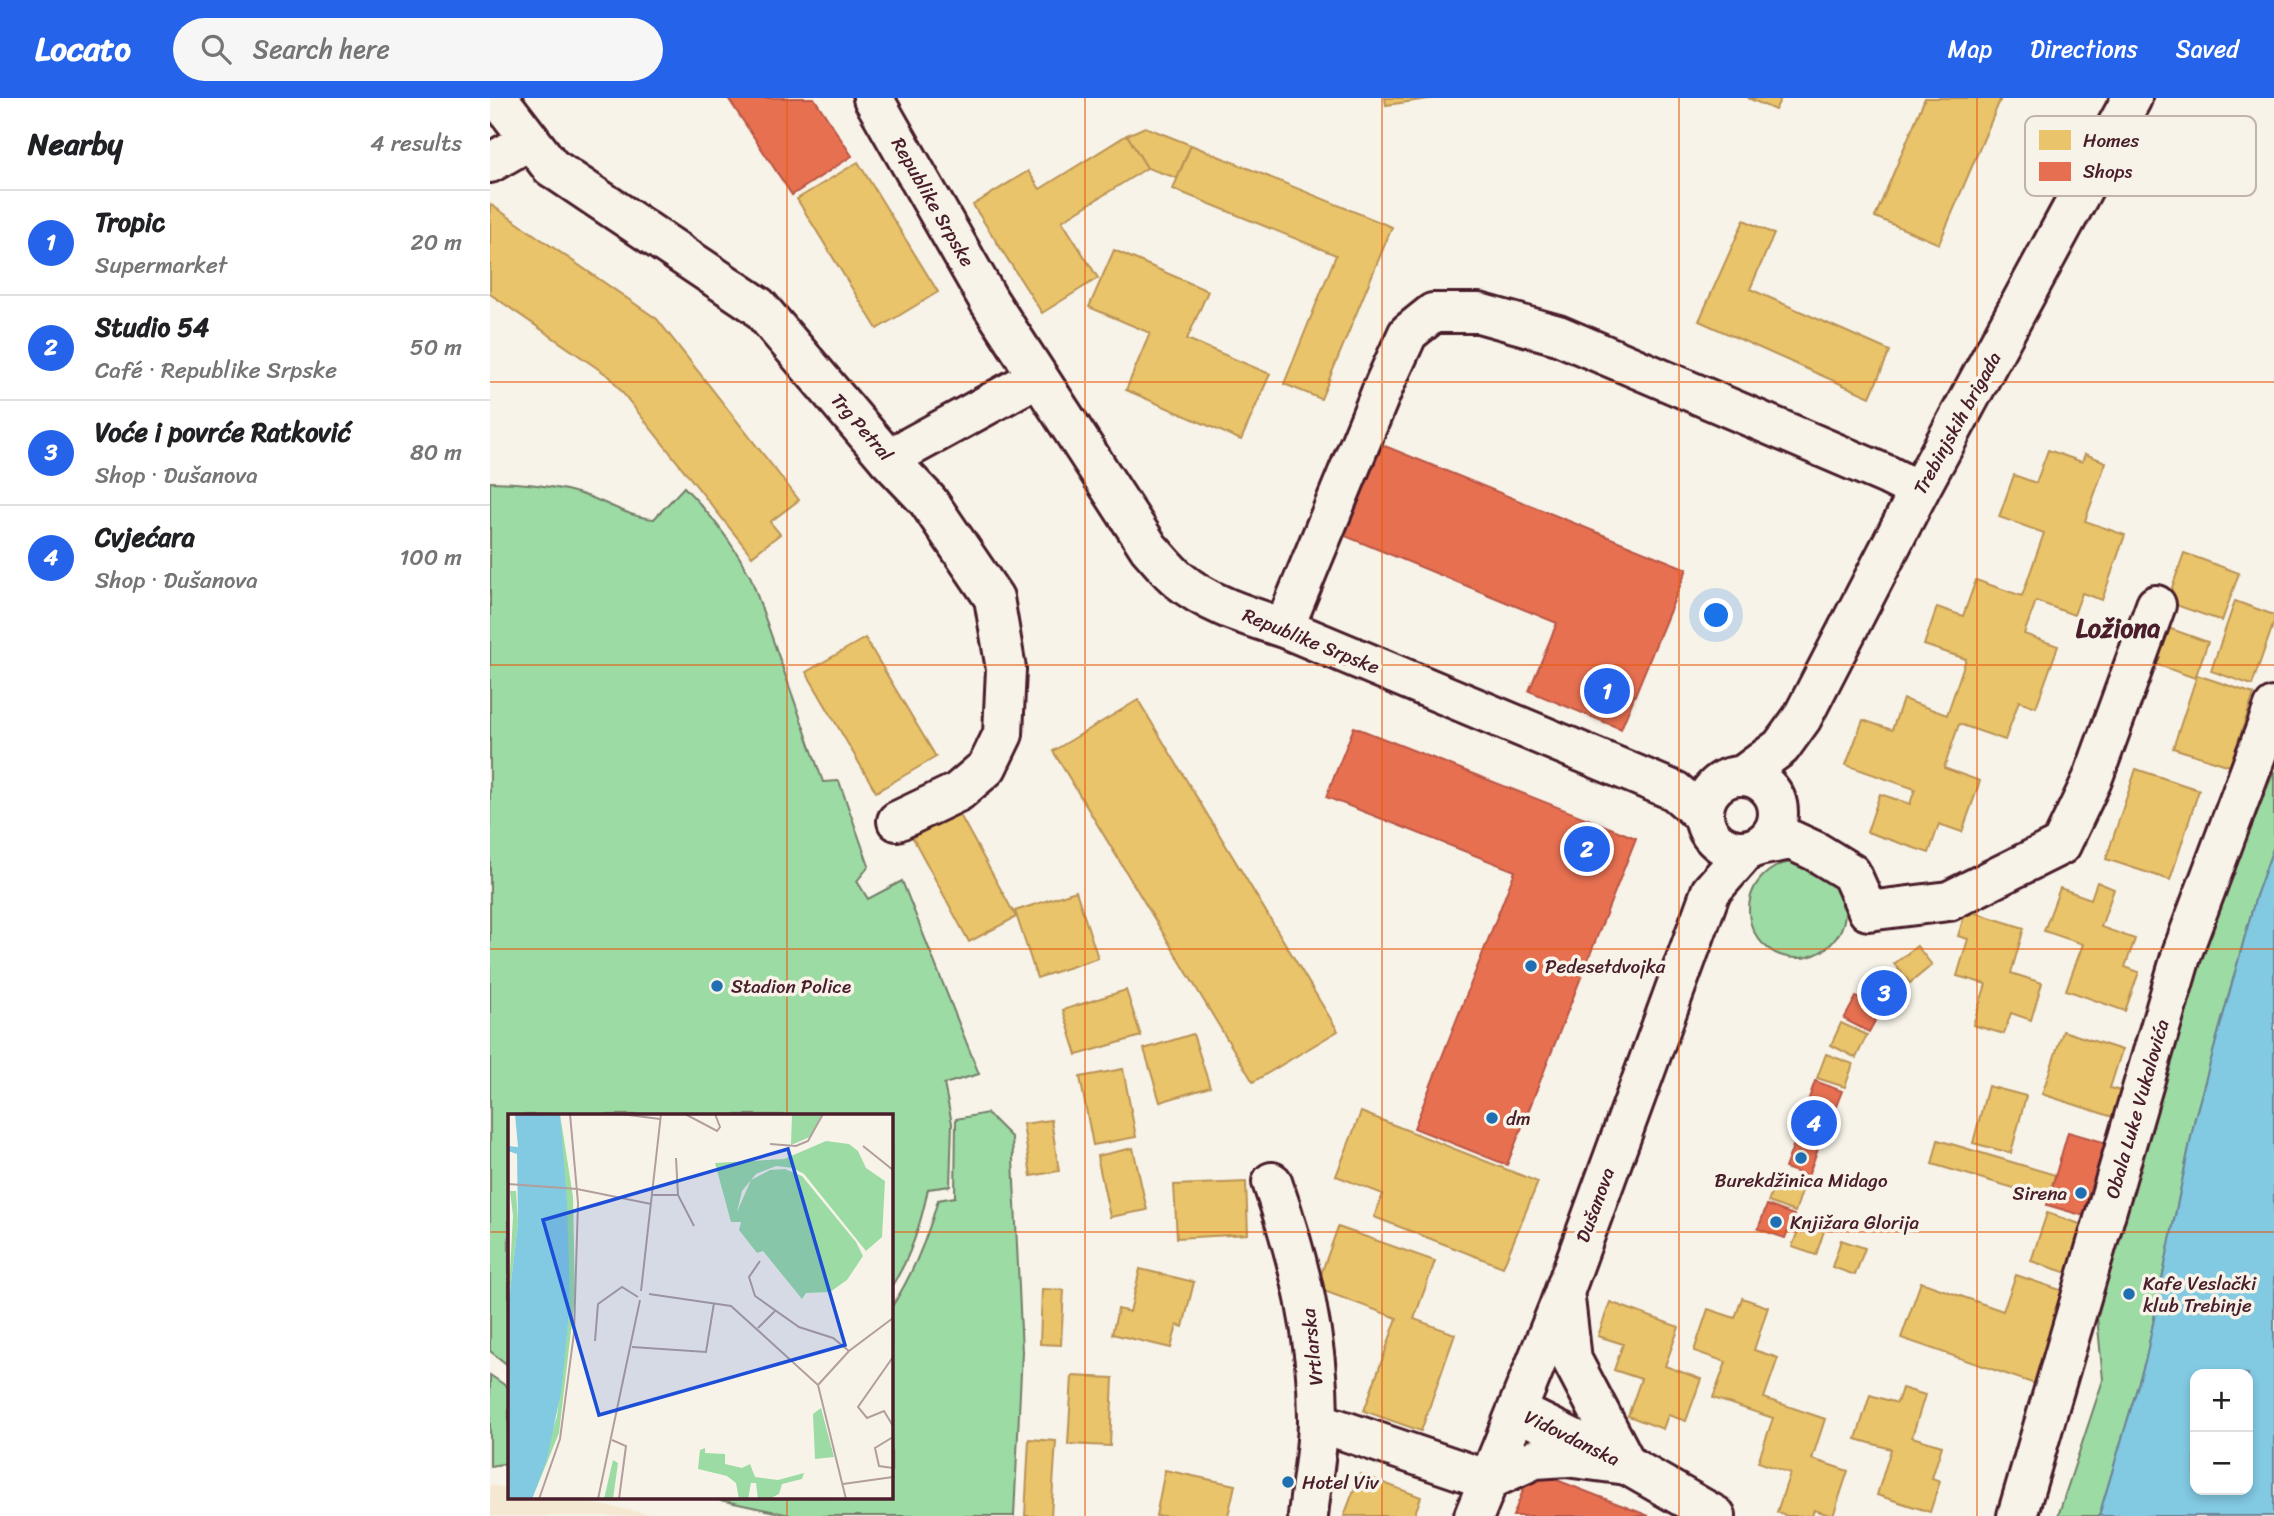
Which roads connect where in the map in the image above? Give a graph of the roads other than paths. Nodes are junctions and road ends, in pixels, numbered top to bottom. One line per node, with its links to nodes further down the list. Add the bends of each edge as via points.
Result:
1 (498, 98): 5 (street, Trg Petral)
2 (873, 98): 8 (street, Republike Srpske)
3 (2132, 98): 4 (street, Trebinjskih brigada)
4 (2122, 116)
5 (530, 139): 6 (street); 9 (street, Trg Petral, via 551,167 758,306)
6 (490, 163)
7 (2079, 196): 10 (street, Trebinjskih brigada)
8 (1038, 377): 9 (street); 12 (street, Republike Srpske, via 1149,548 1177,579 1200,595)
9 (888, 459): 15 (street, Trg Petral, via 928,501 994,598 1006,669 1003,734 987,767 958,792)
10 (1919, 491): 12 (street, via 1558,335 1479,313 1433,313 1408,333); 14 (street, Trebinjskih brigada, via 1801,718)
11 (2156, 605): 14 (street, Republike Srpske, via 2092,780 2061,845 1949,901 1868,911 1851,873 1815,850)
12 (1284, 628): 14 (street, Republike Srpske)
13 (2274, 707): 25 (street, Obala Luke Vukalovića, via 2182,953)
14 (1739, 815): 17 (street, Dušanova)
15 (897, 821)
16 (1272, 1182): 19 (street, Vrtlarska, via 1307,1299)
17 (1564, 1289): 18 (street, Dušanova); 20 (street, Vidovdanska, via 1572,1360)
18 (1517, 1411): 20 (street, Vidovdanska); 21 (street, Dušanova)
19 (1318, 1422): 21 (street); 22 (street, Vrtlarska)
20 (1627, 1465): 21 (street, Vidovdanska, via 1566,1457 1535,1459); 24 (street, Vidovdanska)
21 (1489, 1480): 23 (street, Dušanova)
22 (1308, 1516)
23 (1474, 1516)
24 (1716, 1516)
25 (2017, 1516)

